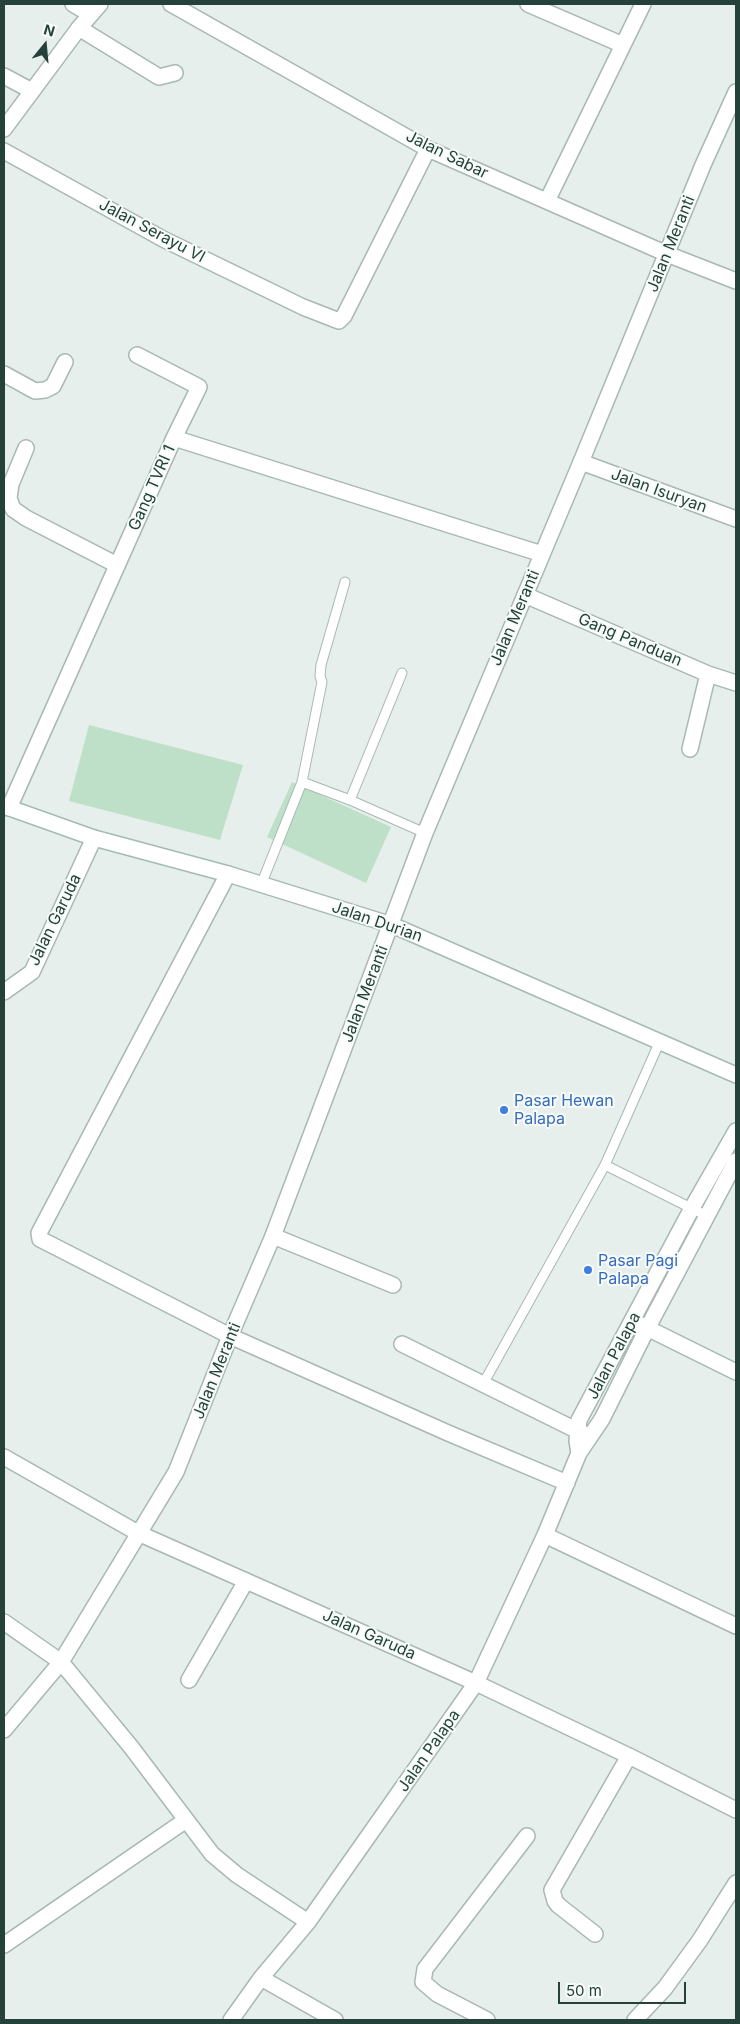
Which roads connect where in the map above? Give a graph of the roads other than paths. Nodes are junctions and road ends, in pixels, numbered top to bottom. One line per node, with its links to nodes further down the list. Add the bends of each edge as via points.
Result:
1 (73, 4): 5 (street)
2 (171, 4): 13 (street, Jalan Sabar)
3 (528, 4): 7 (street)
4 (643, 4): 7 (street)
5 (95, 9): 6 (street)
6 (78, 28): 8 (street, via 159,77); 10 (street)
7 (622, 46): 15 (street)
8 (175, 73)
9 (4, 76): 10 (street)
10 (32, 91): 12 (street)
11 (736, 92): 16 (street, Jalan Meranti)
12 (4, 129)
13 (428, 149): 14 (street, Jalan Serayu VI, via 339,321 303,307 163,239); 15 (street, Jalan Sabar)
14 (4, 151)
15 (547, 201): 16 (street, Jalan Sabar)
16 (668, 254): 17 (street, Jalan Sabar); 23 (street, Jalan Meranti)
17 (736, 281)
18 (137, 355): 21 (street, via 199,387)
19 (65, 362): 20 (street, via 53,386 45,390 35,391)
20 (4, 374)
21 (174, 438): 25 (street, Gang TVRI 1); 26 (street, Gang TVRI 1)
22 (26, 448): 26 (street, via 11,484 9,498 13,509)
23 (581, 462): 24 (street, Jalan Isuryan); 25 (street, Jalan Meranti)
24 (736, 519)
25 (542, 554): 28 (street, Jalan Meranti)
26 (117, 565): 35 (street, Gang TVRI 1)
27 (345, 582): 33 (lane, via 321,665 322,682)
28 (525, 594): 30 (street, Gang Panduan); 36 (street, Jalan Meranti)
29 (402, 673): 34 (lane)
30 (708, 674): 31 (street, Gang Panduan); 32 (street)
31 (736, 683)
32 (690, 749)
33 (302, 782): 34 (lane); 39 (lane)
34 (350, 800): 36 (lane)
35 (6, 807): 37 (street, Jalan Durian)
36 (425, 833): 40 (street, Jalan Meranti)
37 (94, 838): 38 (street, Jalan Durian); 41 (street, Jalan Garuda, via 32,972)
38 (228, 874): 39 (street, Jalan Durian); 53 (street, via 39,1233 40,1239)
39 (261, 885): 40 (street, Jalan Durian)
40 (392, 925): 42 (street, Jalan Durian); 49 (street, Jalan Meranti)
41 (4, 992)
42 (660, 1041): 43 (street, Jalan Durian); 46 (lane)
43 (736, 1075)
44 (736, 1131): 47 (street, Jalan Palapa)
45 (736, 1161): 48 (street, Jalan Palapa)
46 (605, 1165): 47 (lane); 56 (lane)
47 (692, 1208): 48 (lane); 51 (street, Jalan Palapa)
48 (707, 1216): 52 (street, Jalan Palapa)
49 (273, 1236): 50 (street); 53 (street, Jalan Meranti)
50 (393, 1285)
51 (633, 1320): 52 (street); 57 (street, Jalan Palapa, via 579,1420)
52 (647, 1329): 55 (street); 58 (street, Jalan Palapa)
53 (230, 1336): 61 (street); 62 (street, Jalan Meranti, via 176,1472)
54 (402, 1344): 56 (street)
55 (736, 1372)
56 (483, 1384): 57 (street)
57 (577, 1430): 58 (street); 59 (street, Jalan Palapa)
58 (590, 1438): 59 (street, Jalan Palapa)
59 (579, 1454): 61 (street, Jalan Palapa)
60 (4, 1457): 62 (street, Jalan Garuda)
61 (567, 1483): 63 (street, Jalan Palapa)
62 (138, 1533): 64 (street, Jalan Garuda); 67 (street, Jalan Meranti)
63 (545, 1535): 66 (street); 69 (street, Jalan Palapa)
64 (246, 1581): 68 (street); 69 (street, Jalan Garuda)
65 (4, 1622): 67 (street)
66 (736, 1626)
67 (61, 1662): 70 (street, Jalan Meranti); 73 (street, via 131,1746)
68 (189, 1680)
69 (476, 1683): 71 (street, Jalan Garuda); 76 (street, Jalan Palapa)
70 (4, 1730)
71 (629, 1756): 72 (street, Jalan Garuda); 77 (street, via 552,1890 558,1905)
72 (736, 1810)
73 (186, 1820): 76 (street, via 212,1854); 78 (street)
74 (526, 1836): 82 (street, via 425,1969 423,1982 436,1994)
75 (736, 1883): 83 (street, via 665,1988)
76 (308, 1922): 79 (street, Jalan Palapa)
77 (595, 1934)
78 (4, 1945)
79 (261, 1978): 80 (street, Jalan Palapa); 81 (street)
80 (231, 2020)
81 (335, 2020)
82 (487, 2020)
83 (635, 2020)

